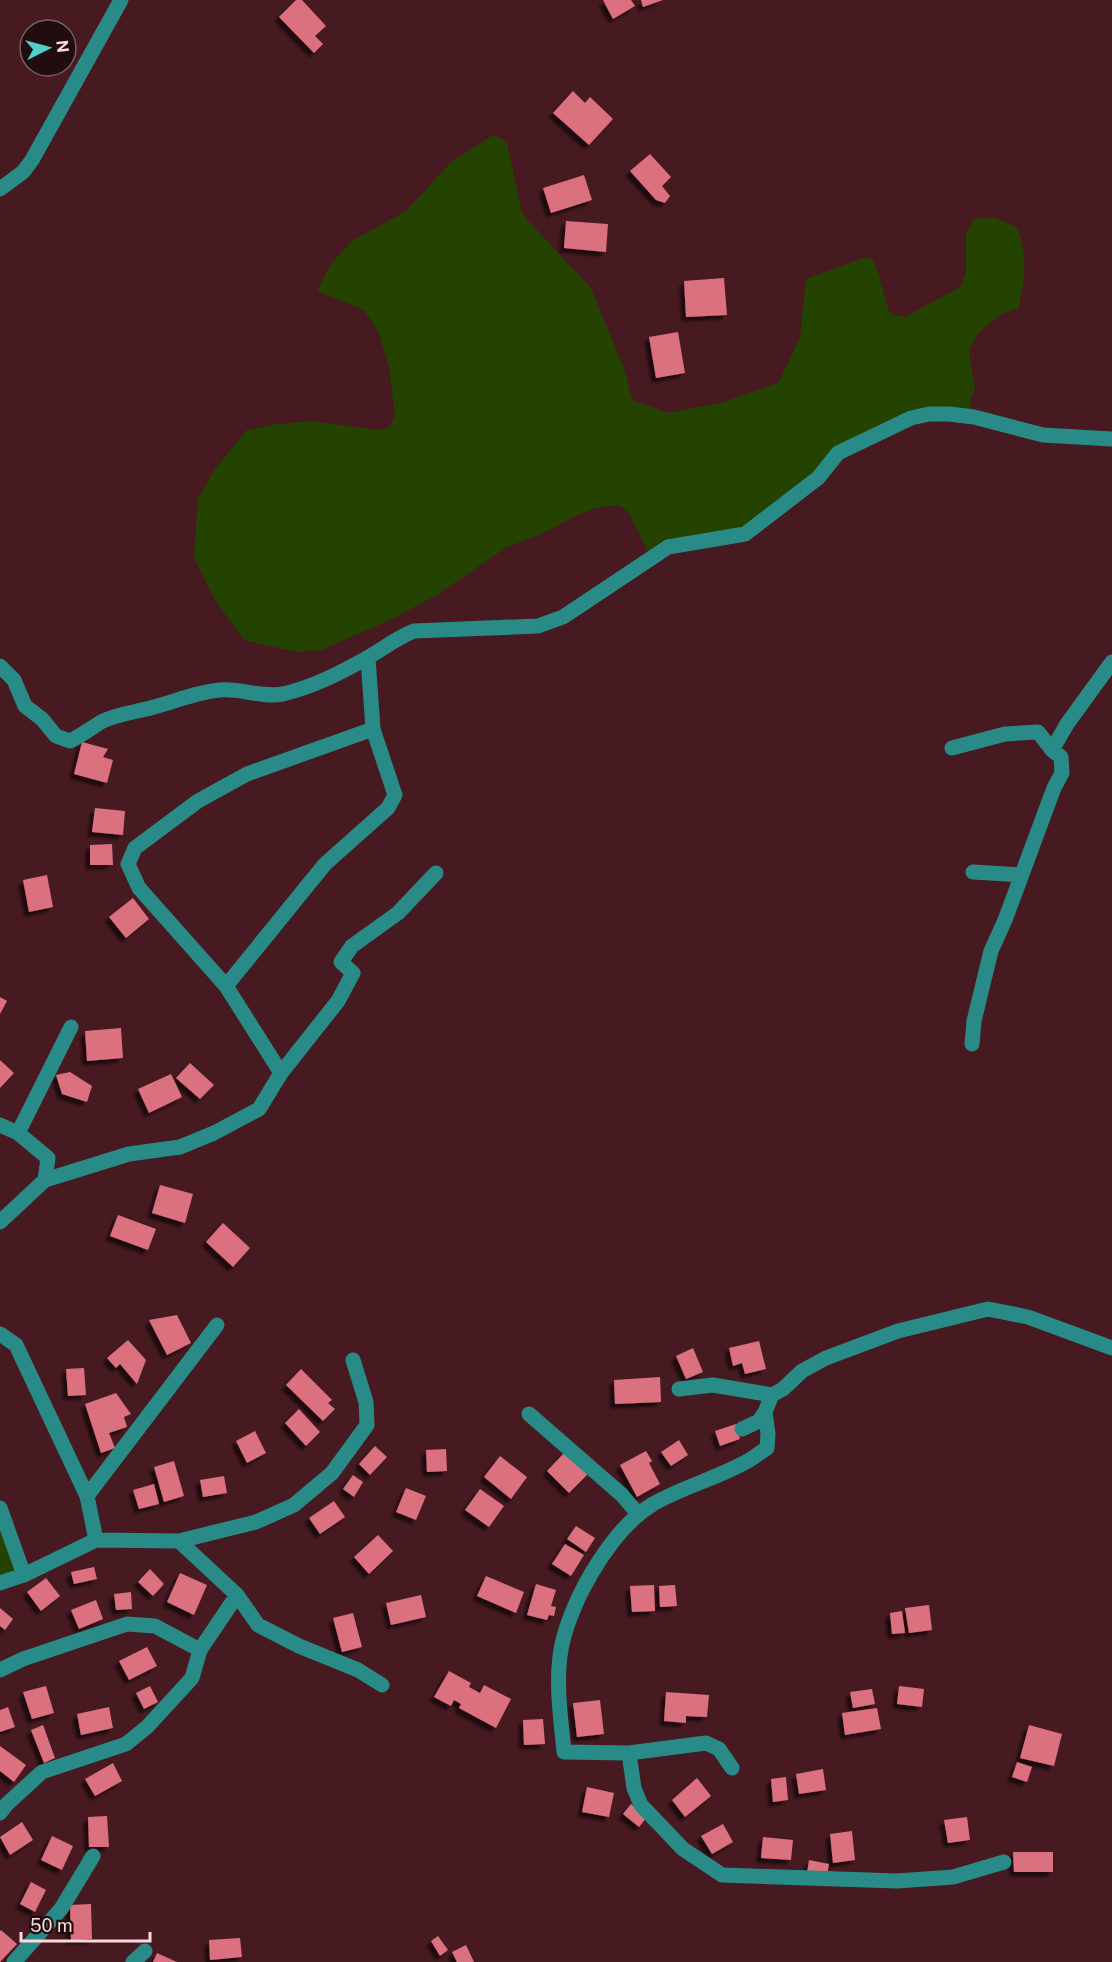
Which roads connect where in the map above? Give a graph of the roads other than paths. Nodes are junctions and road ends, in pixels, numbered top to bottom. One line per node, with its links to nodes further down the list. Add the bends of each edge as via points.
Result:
1 (121, 0): 2 (street, via 32,160)
2 (0, 189)
3 (1112, 439): 4 (street, via 1043,435 949,414 911,418 838,453 818,478 745,534 668,547 563,617 538,626 414,631)
4 (368, 658): 6 (street, via 320,683 283,694 266,696 224,689 198,692 102,722 70,741 56,736 25,706 14,680); 7 (street)
5 (1112, 662): 9 (street)
6 (0, 666)
7 (373, 729): 13 (street, via 395,795 388,808 324,864); 13 (street, via 248,774 198,801 135,848 128,864 139,888)
8 (952, 748): 9 (street, via 1005,734 1038,732)
9 (1052, 750): 12 (street, via 1061,758 1062,773)
10 (973, 872): 12 (street)
11 (436, 873): 16 (street, via 399,913 352,946 341,962 353,973 338,1001)
12 (1021, 875): 15 (street, via 991,951)
13 (226, 986): 16 (street)
14 (71, 1027): 18 (street)
15 (972, 1044)
16 (281, 1073): 19 (street, via 259,1109 214,1133 180,1147 129,1154)
17 (0, 1125): 18 (street)
18 (18, 1134): 19 (street, via 48,1158)
19 (45, 1179): 20 (street)
20 (0, 1222)
21 (217, 1325): 30 (street)
22 (0, 1334): 30 (street, via 16,1345)
23 (1112, 1347): 26 (street, via 1028,1317 988,1309 898,1331 850,1348 802,1371)
24 (353, 1360): 34 (street, via 366,1402 367,1425 332,1473 294,1505 256,1522)
25 (679, 1389): 26 (street, via 713,1385)
26 (772, 1395): 27 (street)
27 (765, 1412): 29 (street); 32 (street, via 767,1448 742,1465 676,1491)
28 (529, 1414): 32 (street, via 622,1495)
29 (742, 1430)
30 (87, 1496): 33 (street)
31 (0, 1508): 35 (street)
32 (638, 1515): 41 (street, via 616,1537 594,1569 570,1618 560,1654 558,1681 564,1752)
33 (96, 1540): 34 (street); 35 (street)
34 (180, 1541): 37 (street)
35 (24, 1575): 36 (street)
36 (0, 1583)
37 (237, 1595): 38 (street); 40 (street, via 258,1625 358,1670)
38 (200, 1650): 39 (street, via 155,1626 127,1624); 43 (street, via 192,1678 147,1728 126,1744 42,1772)
39 (0, 1670)
40 (382, 1685)
41 (629, 1753): 42 (street, via 706,1743 719,1749); 45 (street, via 641,1805 683,1849 722,1875 897,1881 954,1877)
42 (732, 1768)
43 (0, 1813)
44 (93, 1856): 47 (street, via 61,1909)
45 (1004, 1862)
46 (144, 1951): 48 (street)
47 (14, 1962)
48 (133, 1962)

